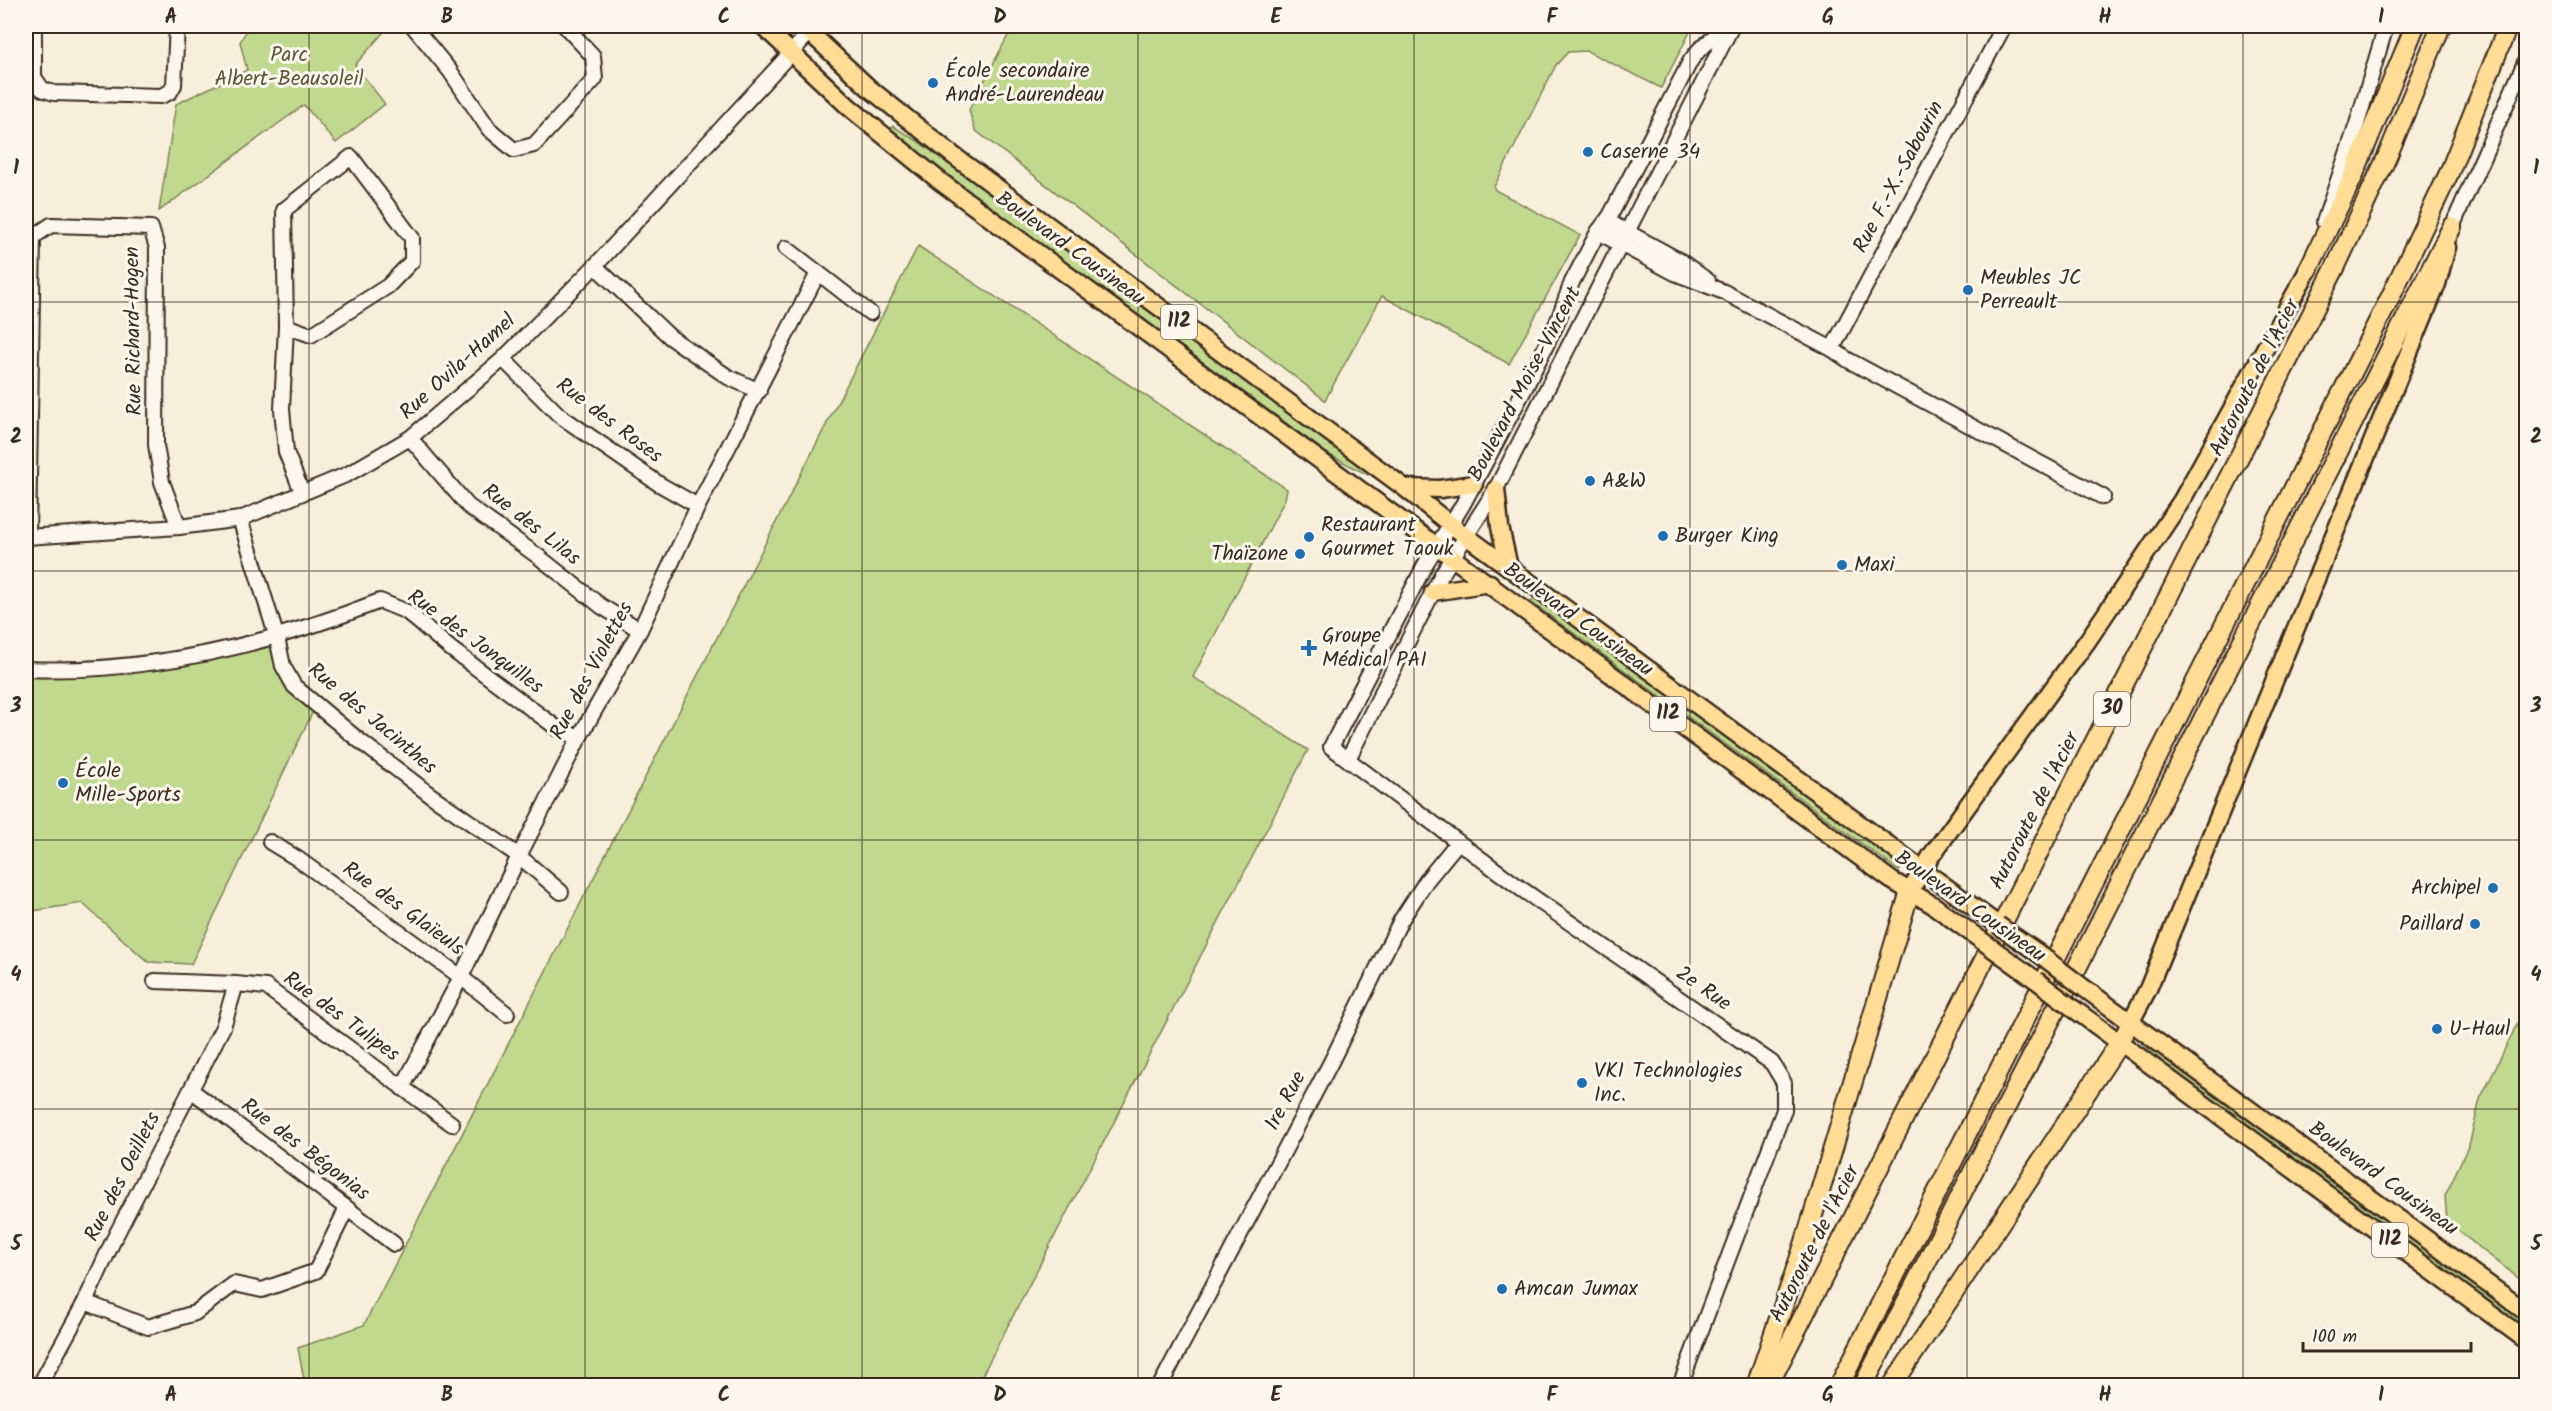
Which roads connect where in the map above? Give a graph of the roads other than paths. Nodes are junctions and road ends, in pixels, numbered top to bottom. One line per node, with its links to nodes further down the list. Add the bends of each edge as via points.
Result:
1 (34, 26): 2 (street, via 34,76 42,89 54,93 161,96 174,85)
2 (177, 26)
3 (413, 26): 4 (street, via 450,71 489,129 514,150 534,145 595,79 593,56)
4 (565, 26)
5 (763, 26): 14 (main road, Boulevard Cousineau / 112)
6 (1727, 26): 16 (street, Boulevard Moïse-Vincent, via 1691,60)
7 (1732, 26): 18 (street, Boulevard Moïse-Vincent)
8 (2004, 26): 25 (street, Rue F.-X.-Sabourin)
9 (2386, 26): 21 (street)
10 (2415, 26): 21 (highway, via 2356,170)
11 (2441, 26): 75 (highway, Autoroute de l'Acier / 30, via 2392,146 2335,268)
12 (2508, 26): 76 (highway, via 2449,173 2386,306)
13 (806, 29): 14 (street, Rue Ovila-Hamel); 30 (main road, Boulevard Cousineau / 112, via 869,88 945,150)
14 (791, 54): 20 (street, Rue Ovila-Hamel); 40 (main road, Boulevard Cousineau / 112, via 941,182)
15 (2526, 60): 17 (street)
16 (1602, 227): 18 (street); 29 (street, Boulevard Moïse-Vincent)
17 (2452, 227): 61 (main road, via 2437,284); 77 (highway)
18 (1624, 238): 25 (street, via 1682,262 1724,292); 31 (street, Boulevard Moïse-Vincent)
19 (786, 248): 22 (street)
20 (595, 266): 26 (street, Rue Ovila-Hamel); 27 (street, via 670,338 728,377)
21 (2308, 270): 54 (main road, via 2182,501 2088,640)
22 (818, 273): 23 (street); 27 (street, Rue des Violettes)
23 (870, 313)
24 (286, 326): 24 (street, via 284,210 351,157 412,238 412,261 388,286 311,335); 32 (street, via 282,409 286,452)
25 (1832, 349): 33 (street)
26 (503, 359): 28 (street, Rue Ovila-Hamel); 34 (street, Rue des Roses, via 559,415)
27 (759, 391): 34 (street, Rue des Violettes)
28 (410, 438): 32 (street, Rue Ovila-Hamel, via 348,474); 45 (street, Rue des Lilas, via 468,506 601,606)
29 (1474, 484): 30 (main road, via 1440,489); 36 (street, Boulevard Moïse-Vincent)
30 (1405, 488): 36 (main road, Boulevard Cousineau / 112)
31 (1496, 489): 38 (street, Boulevard Moïse-Vincent); 42 (main road)
32 (302, 492): 35 (street, Rue Ovila-Hamel)
33 (2103, 498)
34 (698, 506): 45 (street, Rue des Violettes)
35 (240, 519): 37 (street, Rue Ovila-Hamel); 46 (street, Rue des Jacinthes)
36 (1451, 525): 38 (main road, Boulevard Cousineau / 112); 40 (street, Boulevard Moïse-Vincent)
37 (179, 527): 39 (street, Rue Ovila-Hamel); 39 (street, Rue Richard-Hogen, via 162,482 156,445 157,248 151,228 51,225 33,237)
38 (1466, 536): 41 (street, Boulevard Moïse-Vincent); 42 (main road, Boulevard Cousineau / 112)
39 (27, 537)
40 (1437, 545): 41 (main road, Boulevard Cousineau / 112); 49 (street, Boulevard Moïse-Vincent)
41 (1453, 556): 43 (main road, Boulevard Cousineau / 112); 44 (street, Boulevard Moïse-Vincent)
42 (1509, 567): 54 (main road, Boulevard Cousineau / 112)
43 (1490, 583): 44 (main road); 55 (main road, Boulevard Cousineau / 112)
44 (1433, 592): 50 (street, Boulevard Moïse-Vincent)
45 (640, 630): 48 (street, Rue des Violettes)
46 (277, 638): 47 (street, Rue des Jonquilles, via 170,660); 48 (street, Rue des Jonquilles, via 380,601 407,612 557,728); 53 (street, Rue des Jacinthes, via 283,666 294,686 420,787)
47 (26, 669)
48 (579, 738): 53 (street, Rue des Violettes)
49 (1331, 747): 50 (street, 2e Rue)
50 (1348, 759): 52 (street, 2e Rue)
51 (270, 842): 57 (street, Rue des Glaïeuls)
52 (1458, 842): 72 (street, 1re Rue, via 1394,932 1330,1064); 73 (street, 2e Rue, via 1772,1063 1784,1083 1784,1110)
53 (519, 856): 56 (street, Rue des Jacinthes); 57 (street, Rue des Violettes)
54 (1922, 869): 55 (main road); 61 (main road, Boulevard Cousineau / 112, bridge)
55 (1911, 891): 62 (main road, Boulevard Cousineau / 112, bridge); 74 (highway, via 1804,1245)
56 (561, 892)
57 (461, 977): 60 (street, Rue des Glaïeuls); 63 (street, Rue des Violettes)
58 (155, 981): 59 (street, Rue des Tulipes)
59 (236, 984): 63 (street, Rue des Tulipes, via 266,987); 64 (street, Rue des Oeillets, via 223,1027)
60 (507, 1014)
61 (2132, 1023): 62 (main road); 69 (main road, Boulevard Cousineau / 112)
62 (2120, 1042): 70 (main road, Boulevard Cousineau / 112); 78 (highway)
63 (402, 1088): 65 (street, Rue des Tulipes)
64 (191, 1090): 66 (street, Rue des Bégonias); 68 (street, Rue des Oeillets)
65 (452, 1124)
66 (347, 1208): 67 (street, Rue des Bégonias); 68 (street, via 316,1271 306,1275 262,1290 234,1284 195,1313 148,1328)
67 (394, 1244)
68 (85, 1302): 71 (street, Rue des Oeillets)
69 (2526, 1312)
70 (2526, 1340)
71 (39, 1386)
72 (1160, 1386)
73 (1680, 1386)
74 (1756, 1386)
75 (1768, 1386)
76 (1839, 1386)
77 (1863, 1386)
78 (1892, 1386)

